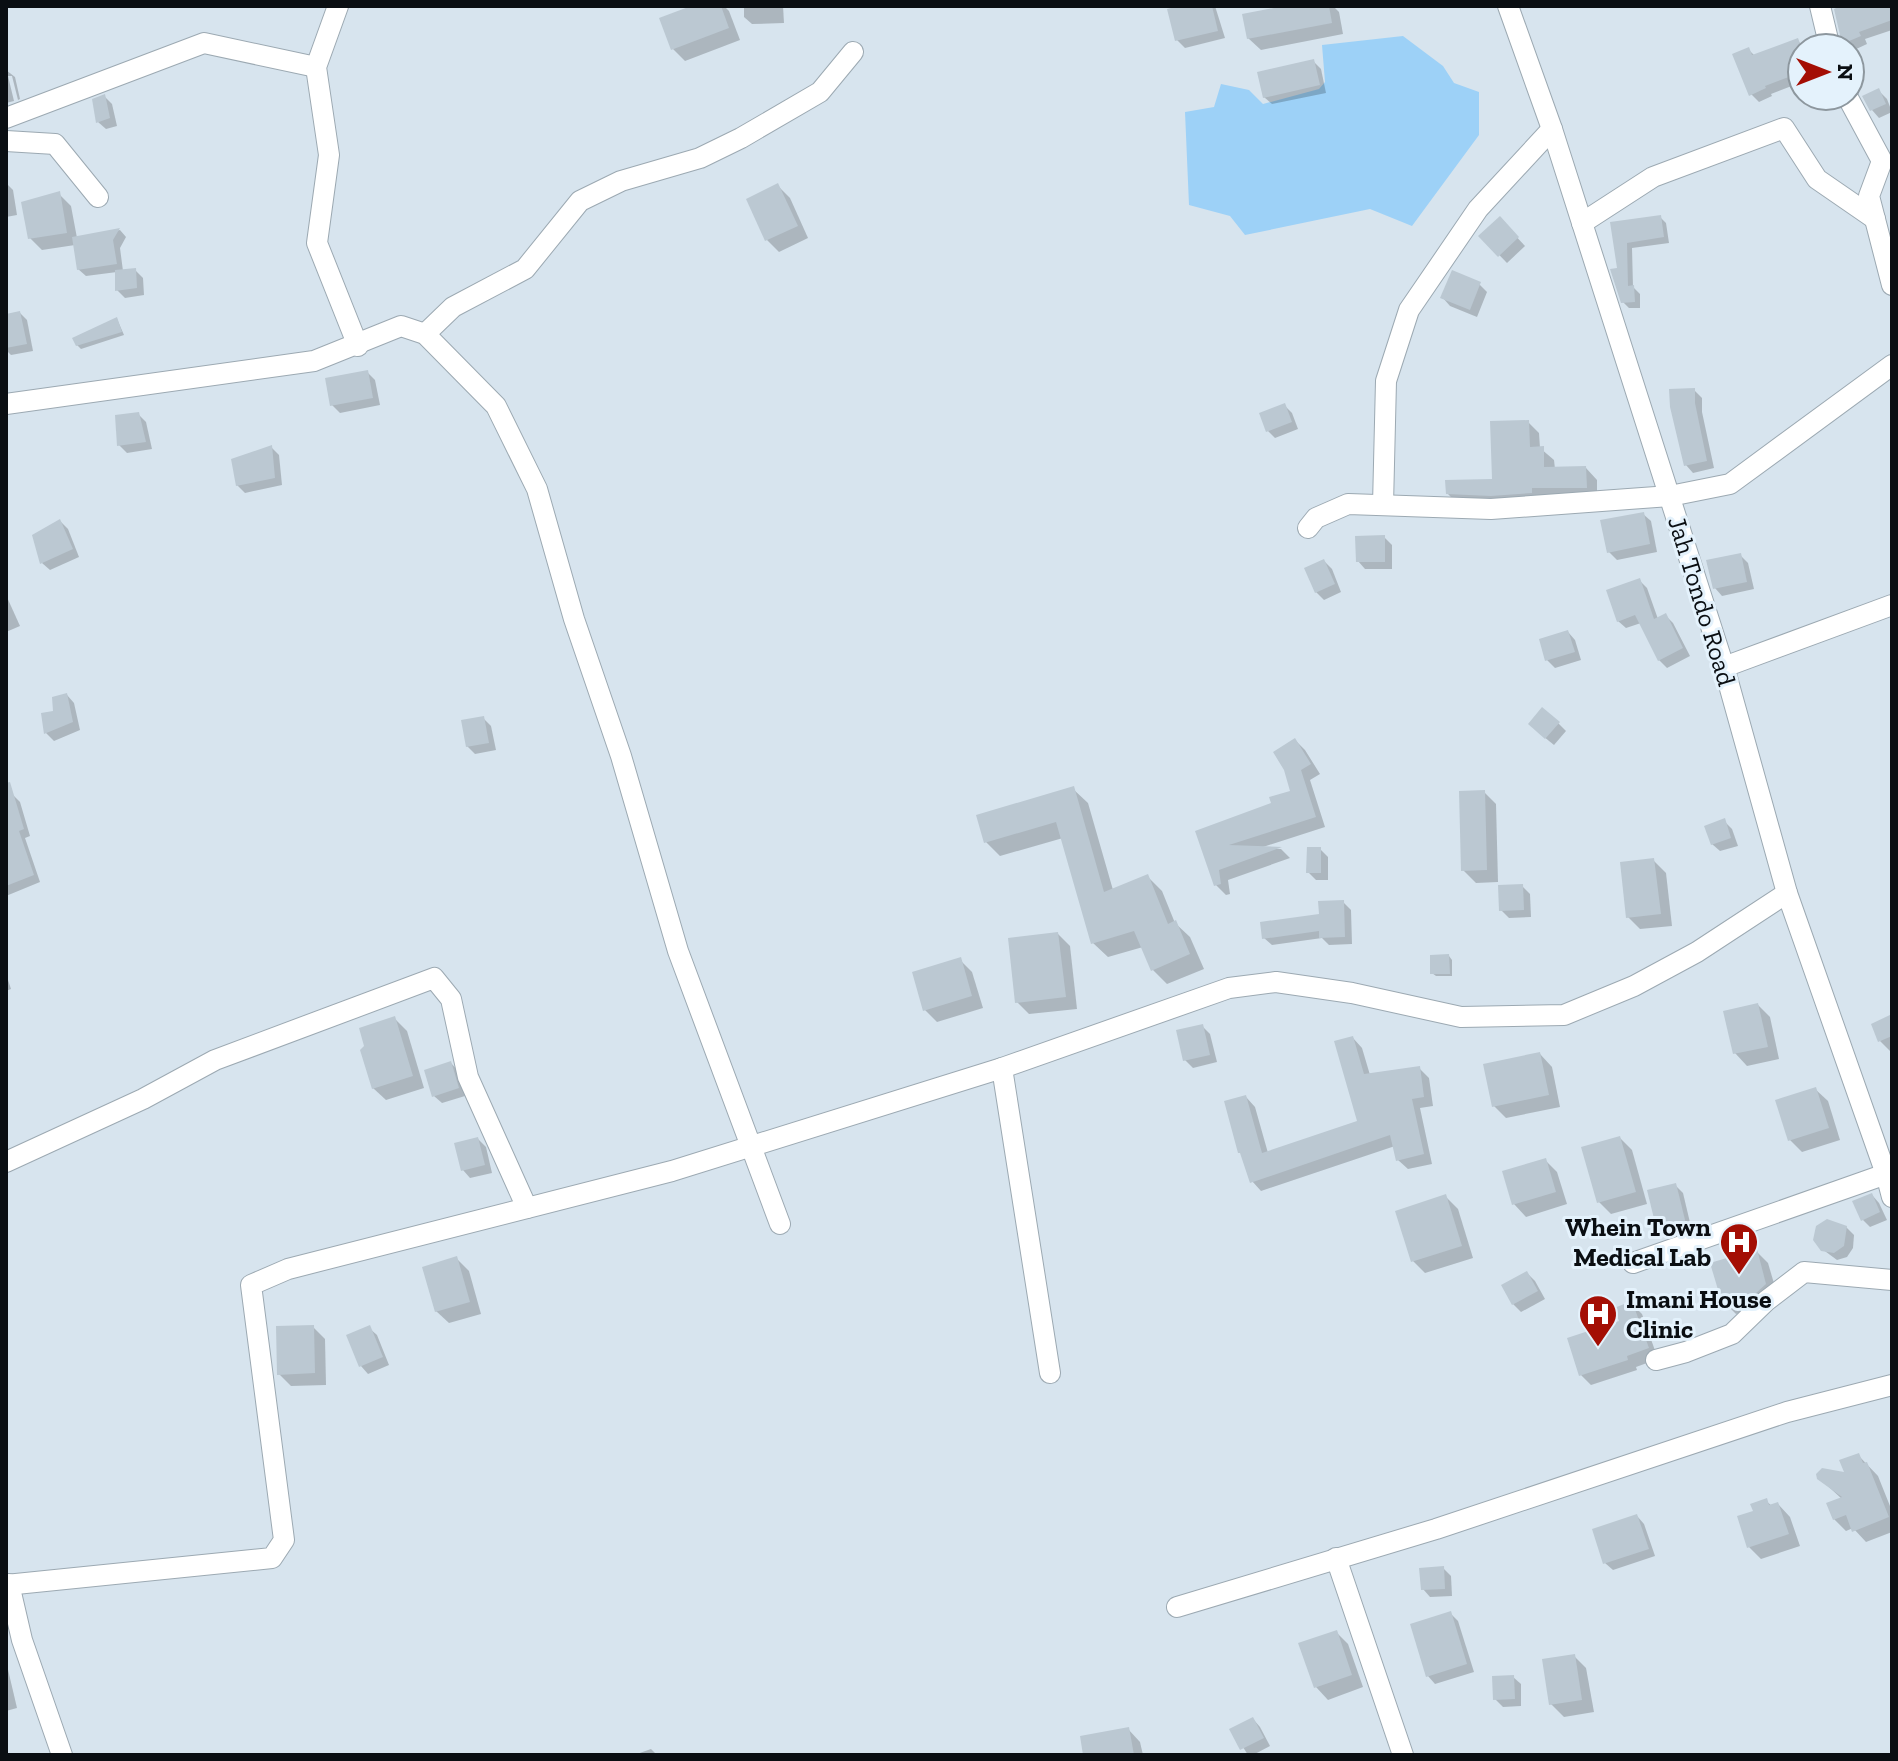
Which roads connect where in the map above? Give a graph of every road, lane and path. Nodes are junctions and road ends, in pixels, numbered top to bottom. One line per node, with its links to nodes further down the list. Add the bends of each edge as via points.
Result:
1 (338, 6): 6 (street)
2 (1508, 6): 9 (street, Jah Tondo Road)
3 (1820, 6): 4 (street)
4 (1826, 32)
5 (853, 52): 15 (street, via 820,92 741,138 580,201 525,269 453,307)
6 (316, 67): 8 (street, via 204,43); 16 (street, via 329,155 317,243)
7 (1856, 112): 12 (street, via 1882,161 1869,196)
8 (6, 118)
9 (1552, 129): 13 (street, Jah Tondo Road); 20 (street, via 1478,209 1409,310 1386,381)
10 (6, 141): 11 (street, via 55,144)
11 (98, 197)
12 (1875, 219): 13 (street, via 1817,179 1784,128 1653,177); 14 (street)
13 (1582, 223): 19 (street, Jah Tondo Road)
14 (1892, 285)
15 (425, 334): 16 (street, via 401,326); 26 (street, via 496,406 537,489 678,951)
16 (358, 346): 18 (street, via 314,361)
17 (1892, 365): 19 (street, via 1730,484)
18 (6, 404)
19 (1670, 496): 20 (street, via 1491,509); 23 (street, Jah Tondo Road)
20 (1383, 505): 21 (street, via 1348,504 1316,518)
21 (1308, 528)
22 (1892, 605): 23 (street)
23 (1724, 667): 24 (street, Jah Tondo Road)
24 (1787, 893): 25 (street, via 1697,952 1564,1015 1461,1017 1276,982 1229,988); 28 (street, Jah Tondo Road)
25 (1002, 1068): 26 (street); 35 (street)
26 (751, 1145): 30 (street); 31 (street)
27 (6, 1162): 30 (street, via 215,1060 434,978 451,999 468,1077)
28 (1886, 1174): 29 (street, Jah Tondo Road); 32 (street)
29 (1892, 1197)
30 (527, 1208): 38 (street, via 288,1269 251,1285 284,1540 272,1558)
31 (780, 1224)
32 (1633, 1263)
33 (1892, 1280): 34 (street, via 1804,1272 1732,1334)
34 (1656, 1360)
35 (1050, 1373)
36 (1892, 1385): 37 (street, via 1787,1412)
37 (1336, 1558): 39 (street); 41 (street)
38 (8, 1585): 40 (street)
39 (1177, 1607)
40 (62, 1755)
41 (1403, 1755)

